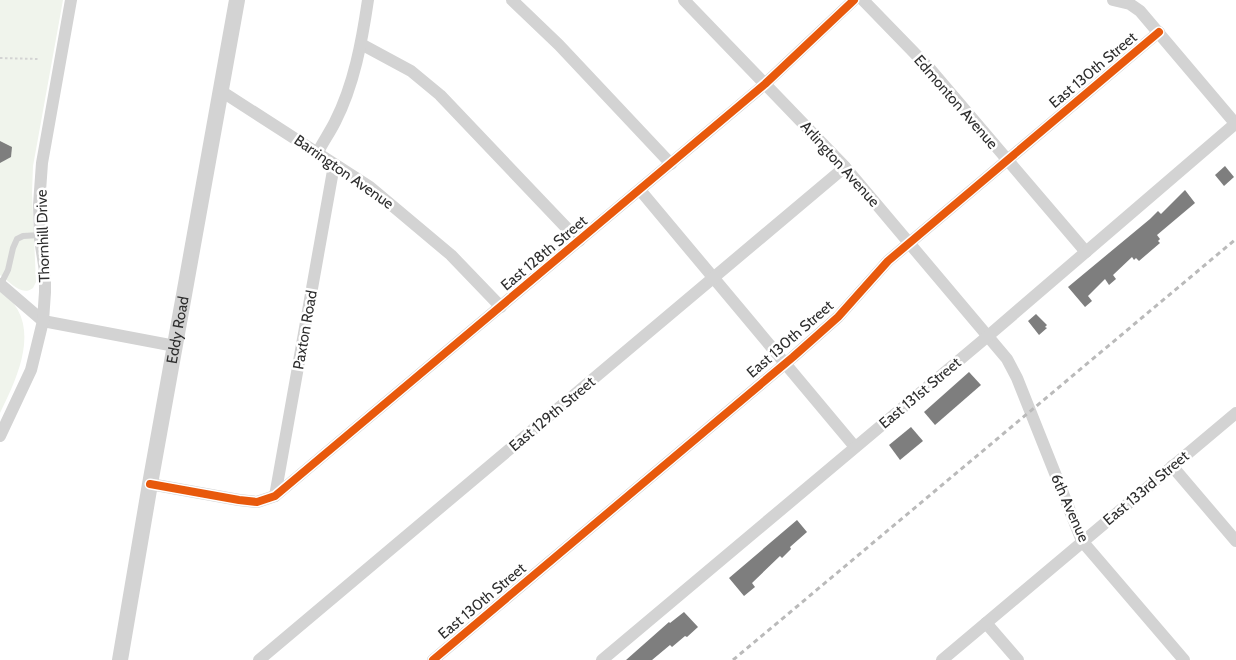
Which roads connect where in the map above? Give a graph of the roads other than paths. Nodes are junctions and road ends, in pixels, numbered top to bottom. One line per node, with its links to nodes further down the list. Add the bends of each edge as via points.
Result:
1 (71, 0): 20 (street, Thornhill Drive, via 42,163)
2 (237, 0): 12 (street, Eddy Road)
3 (368, 0): 10 (street)
4 (512, 0): 16 (street)
5 (684, 0): 11 (street, Arlington Avenue)
6 (854, 0): 11 (street, East 128th Street)
7 (863, 0): 15 (street, Edmonton Avenue, via 930,69)
8 (1113, 0): 9 (street, via 1135,7)
9 (1159, 32): 13 (street); 15 (street, East 130th Street)
10 (361, 44): 14 (street, via 336,121); 21 (street, via 411,71 440,95)
11 (765, 84): 16 (street, East 128th Street); 18 (street, Arlington Avenue)
12 (221, 91): 14 (street, Barrington Avenue); 29 (street, Eddy Road)
13 (1236, 123): 23 (street, East 131st Street)
14 (318, 152): 17 (street, Barrington Avenue)
15 (1007, 160): 22 (street, East 130th Street); 23 (street, Edmonton Avenue)
16 (671, 164): 19 (street, East 128th Street)
17 (334, 165): 26 (street, Barrington Avenue, via 370,187 451,255); 36 (street, Paxton Road)
18 (845, 167): 22 (street, Arlington Avenue); 24 (street, East 129th Street)
19 (640, 190): 21 (street, East 128th Street); 24 (street)
20 (40, 235): 25 (lane, via 17,239 8,270); 27 (street, Thornhill Drive, via 45,271)
21 (580, 241): 26 (street, East 128th Street)
22 (910, 242): 28 (street, Arlington Avenue); 30 (street, East 130th Street, via 888,261 838,318)
23 (1086, 252): 28 (street, East 131st Street)
24 (714, 278): 30 (street); 41 (street, East 129th Street)
25 (0, 284): 27 (street)
26 (501, 307): 36 (street, East 128th Street)
27 (43, 321): 29 (street); 32 (street, Thornhill Drive, via 31,370)
28 (988, 336): 33 (street, East 131st Street); 37 (street, 6th Avenue, via 1007,359 1017,378)
29 (175, 346): 35 (street, Eddy Road)
30 (785, 364): 33 (street); 42 (street, East 130th Street)
31 (1236, 413): 34 (street, East 133rd Street)
32 (0, 436)
33 (855, 447): 43 (street, East 131st Street)
34 (1172, 466): 37 (street, East 133rd Street); 38 (street)
35 (150, 484): 36 (street, East 128th Street, via 257,502); 40 (street, Eddy Road)
36 (276, 496)
37 (1082, 541): 39 (street, East 133rd Street); 46 (street, 6th Avenue)
38 (1236, 541)
39 (986, 623): 44 (street, East 133rd Street); 45 (street)
40 (120, 660)
41 (259, 660)
42 (433, 660)
43 (602, 660)
44 (942, 660)
45 (1018, 660)
46 (1184, 660)

